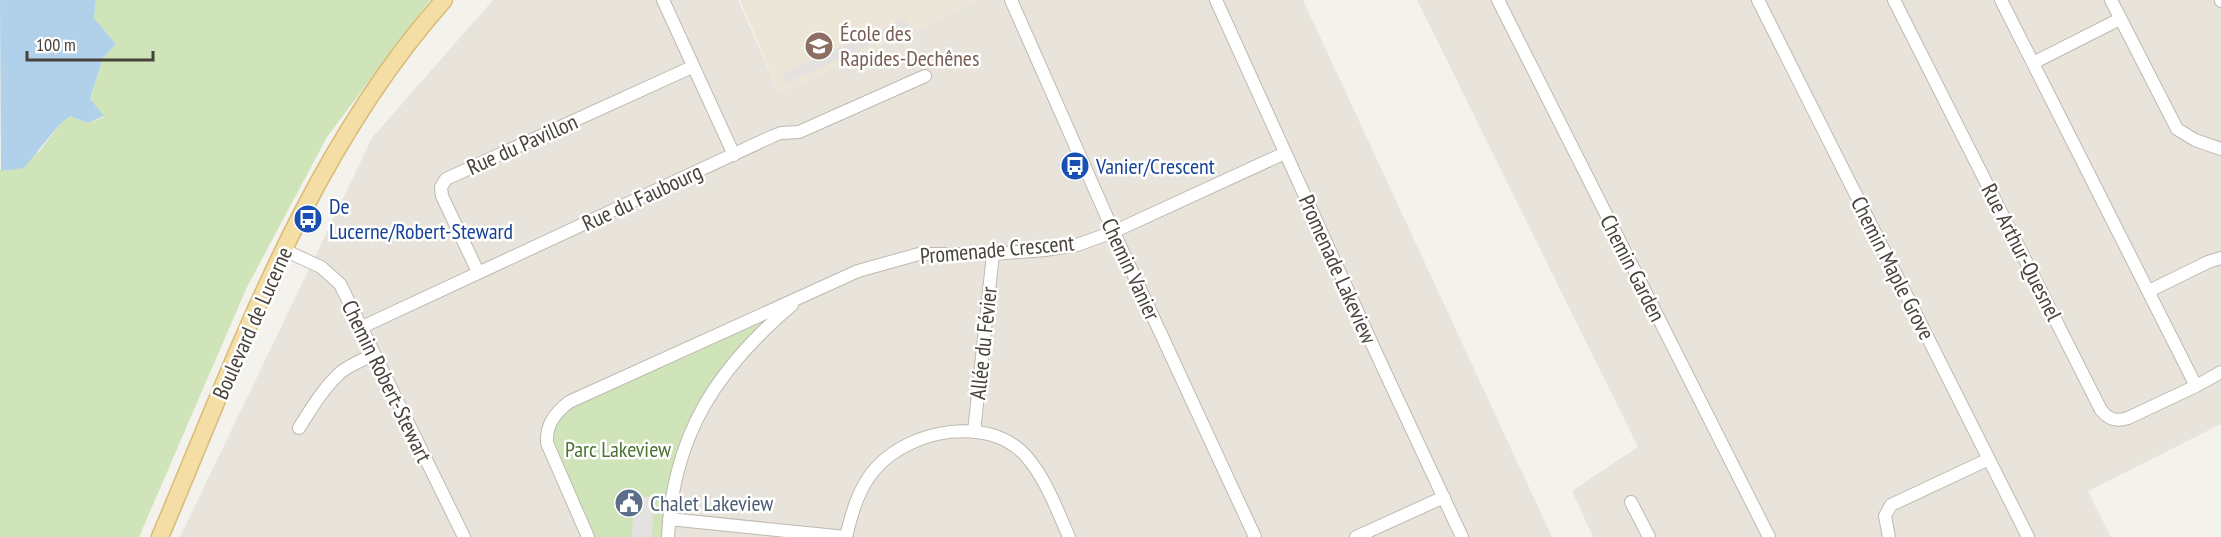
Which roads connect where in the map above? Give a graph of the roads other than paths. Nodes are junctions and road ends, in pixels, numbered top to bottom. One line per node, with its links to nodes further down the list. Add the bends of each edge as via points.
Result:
1 (444, 0): 18 (main road, Boulevard de Lucerne, via 359,112)
2 (663, 0): 12 (street)
3 (1216, 0): 15 (street, Promenade Lakeview)
4 (1498, 0): 44 (street, Chemin Garden)
5 (1758, 0): 30 (street, Chemin Maple Grove)
6 (1894, 0): 27 (street, Rue Arthur-Quesnel, via 2101,410 2110,418 2122,420)
7 (2001, 0): 11 (street)
8 (2111, 0): 10 (street)
9 (1015, 1): 17 (street, Chemin Vanier)
10 (2120, 19): 11 (street); 14 (street, via 2177,129 2187,137)
11 (2033, 63): 22 (street)
12 (692, 67): 16 (street); 21 (street, Rue du Pavillon, via 446,179 441,187 442,196)
13 (925, 76): 16 (street, Rue du Faubourg, via 799,132 781,133)
14 (2221, 149)
15 (1286, 153): 17 (street, Promenade Crescent); 31 (street, Promenade Lakeview)
16 (734, 155): 21 (street, Rue du Faubourg)
17 (1113, 232): 19 (street, Promenade Crescent, via 1077,245); 40 (street, Chemin Vanier)
18 (284, 250): 24 (street, Chemin Robert-Stewart, via 335,278); 34 (main road, Boulevard de Lucerne)
19 (993, 254): 23 (street, Promenade Crescent, via 918,254 858,271); 29 (street, Allée du Févier)
20 (2221, 258): 22 (street)
21 (478, 272): 24 (street, Rue du Faubourg)
22 (2150, 291): 27 (street)
23 (805, 294): 33 (street, Promenade Crescent, via 727,370 696,418 680,463); 36 (street, Promenade Crescent, via 559,410 550,422 547,443)
24 (362, 327): 25 (street, Chemin Robert-Stewart)
25 (374, 354): 28 (street, via 337,376); 35 (street, Chemin Robert-Stewart)
26 (2221, 372): 27 (street, Rue Arthur-Quesnel)
27 (2196, 386)
28 (299, 428)
29 (974, 432): 38 (street, via 944,433 895,451 877,467 862,489); 39 (street, via 1010,444 1025,455)
30 (1989, 459): 45 (street, via 1891,505 1885,516); 46 (street, Chemin Maple Grove)
31 (1444, 498): 41 (street); 42 (street, Promenade Lakeview)
32 (1631, 502): 43 (street)
33 (669, 519): 37 (street, Promenade Crescent); 38 (street)
34 (160, 537)
35 (464, 537)
36 (588, 537)
37 (668, 537)
38 (846, 537)
39 (1069, 537)
40 (1255, 537)
41 (1356, 537)
42 (1462, 537)
43 (1649, 537)
44 (1769, 537)
45 (1889, 537)
46 (2028, 537)

